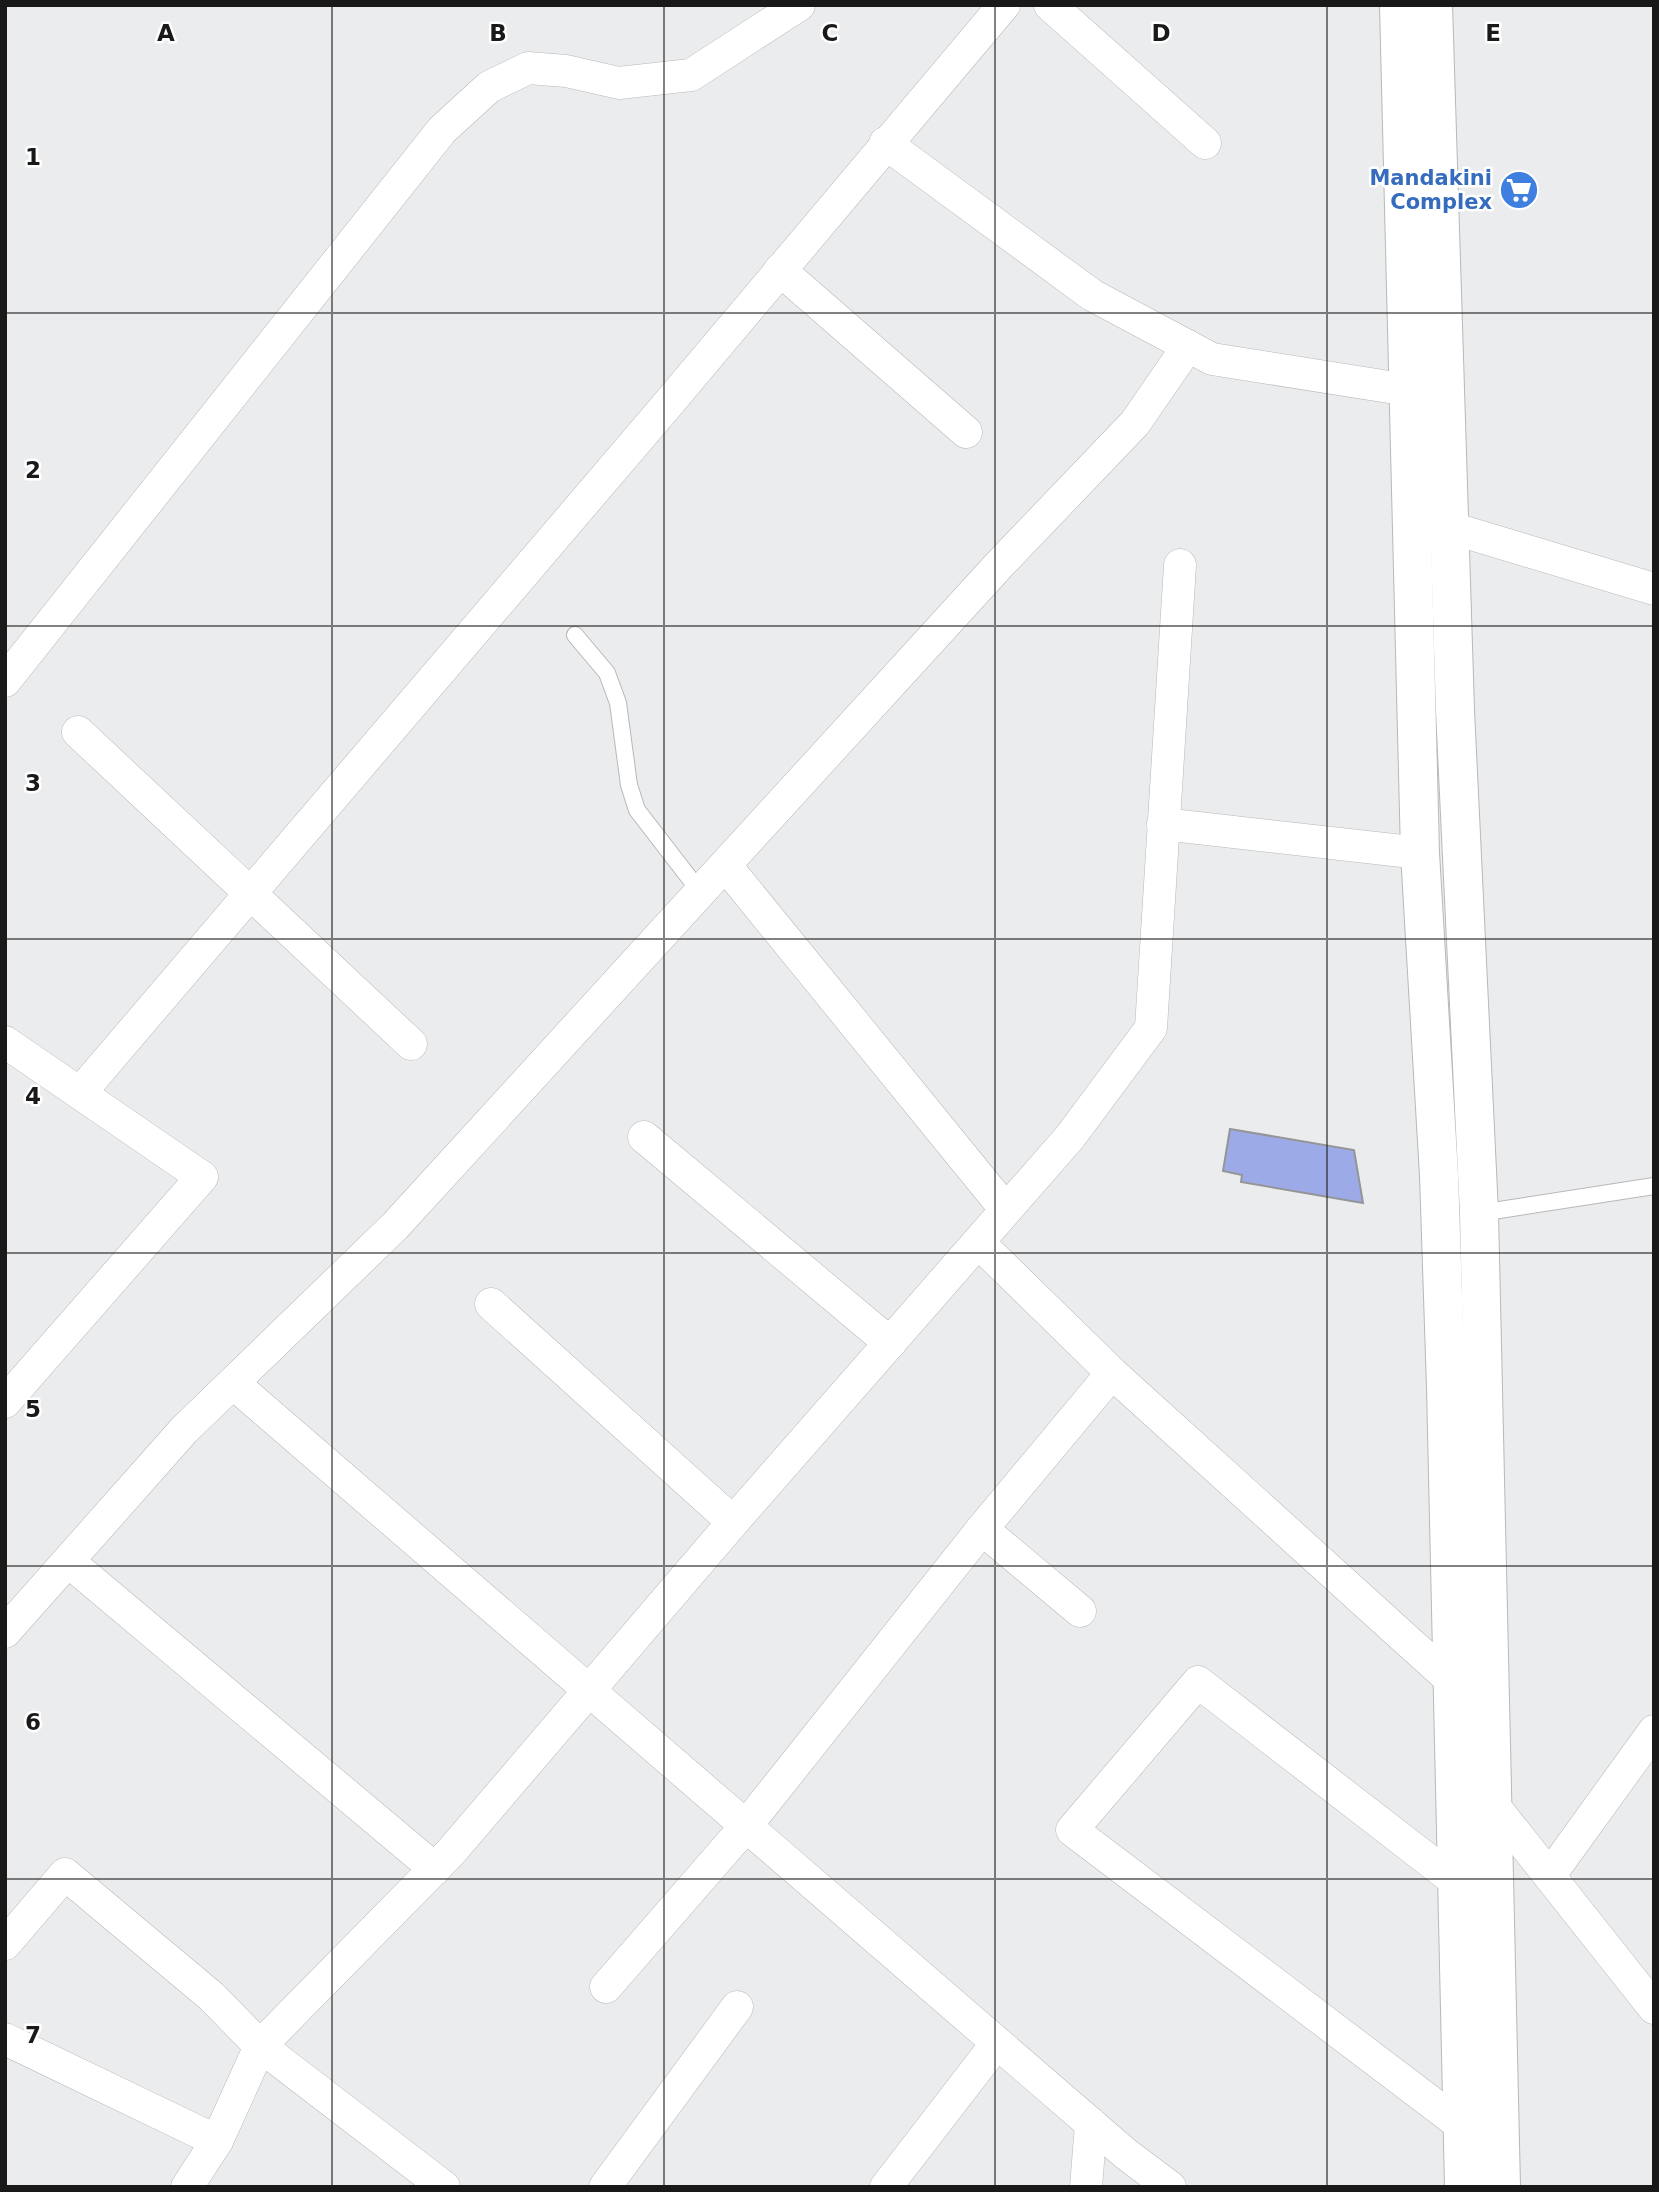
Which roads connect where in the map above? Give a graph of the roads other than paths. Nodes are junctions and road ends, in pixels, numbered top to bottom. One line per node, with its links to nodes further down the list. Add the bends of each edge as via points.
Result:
1 (799, 5): 16 (street, via 691,75 619,83 528,68 489,87 442,130)
2 (1004, 5): 6 (street)
3 (1050, 5): 7 (street)
4 (1399, 5): 10 (main road)
5 (1433, 5): 12 (main road)
6 (885, 143): 8 (street); 9 (street, via 1092,295)
7 (1205, 143)
8 (780, 270): 11 (street); 22 (street)
9 (1188, 346): 10 (street, via 1212,359); 20 (street, via 1135,423 1000,564)
10 (1408, 390): 19 (main road)
11 (966, 432)
12 (1448, 527): 14 (street); 29 (main road)
13 (1180, 565): 18 (street)
14 (1654, 589)
15 (575, 635): 21 (lane, via 607,673 618,702 629,785 637,810)
16 (5, 681)
17 (78, 732): 22 (street)
18 (1163, 824): 19 (street); 28 (street, via 1152,1028 1070,1137)
19 (1420, 853): 41 (main road, via 1439,1175)
20 (726, 866): 21 (street); 28 (street)
21 (701, 892): 34 (street, via 395,1226)
22 (250, 894): 24 (street); 25 (street)
23 (5, 1042): 25 (street)
24 (411, 1044)
25 (79, 1093): 35 (street, via 202,1177)
26 (644, 1137): 32 (street)
27 (1654, 1186): 29 (lane)
28 (1006, 1210): 30 (street)
29 (1479, 1213): 44 (main road)
30 (978, 1241): 32 (street); 33 (street)
31 (491, 1304): 36 (street)
32 (890, 1343): 36 (street)
33 (1112, 1373): 37 (street); 41 (street)
34 (233, 1383): 38 (street, via 184,1430); 42 (street)
35 (5, 1402)
36 (733, 1522): 42 (street)
37 (982, 1529): 39 (street); 45 (street)
38 (68, 1561): 40 (street); 46 (street)
39 (1080, 1611)
40 (5, 1632)
41 (1452, 1681): 48 (main road)
42 (589, 1691): 45 (street); 46 (street)
43 (1654, 1731): 47 (street)
44 (1494, 1806): 47 (street); 66 (main road)
45 (746, 1826): 50 (street); 54 (street)
46 (435, 1869): 55 (street)
47 (1550, 1875): 52 (street)
48 (1458, 1883): 57 (main road); 57 (street, via 1198,1682 1072,1830)
49 (5, 1944): 55 (street, via 65,1874 211,1996)
50 (606, 1987)
51 (737, 2007): 61 (street)
52 (1654, 2008)
53 (5, 2039): 58 (street)
54 (998, 2043): 56 (street); 62 (street)
55 (260, 2046): 58 (street); 60 (street)
56 (1091, 2124): 63 (street); 64 (street)
57 (1461, 2125): 65 (main road)
58 (217, 2141): 59 (street)
59 (187, 2187)
60 (444, 2187)
61 (605, 2187)
62 (886, 2187)
63 (1086, 2187)
64 (1170, 2187)
65 (1464, 2187)
66 (1502, 2187)

